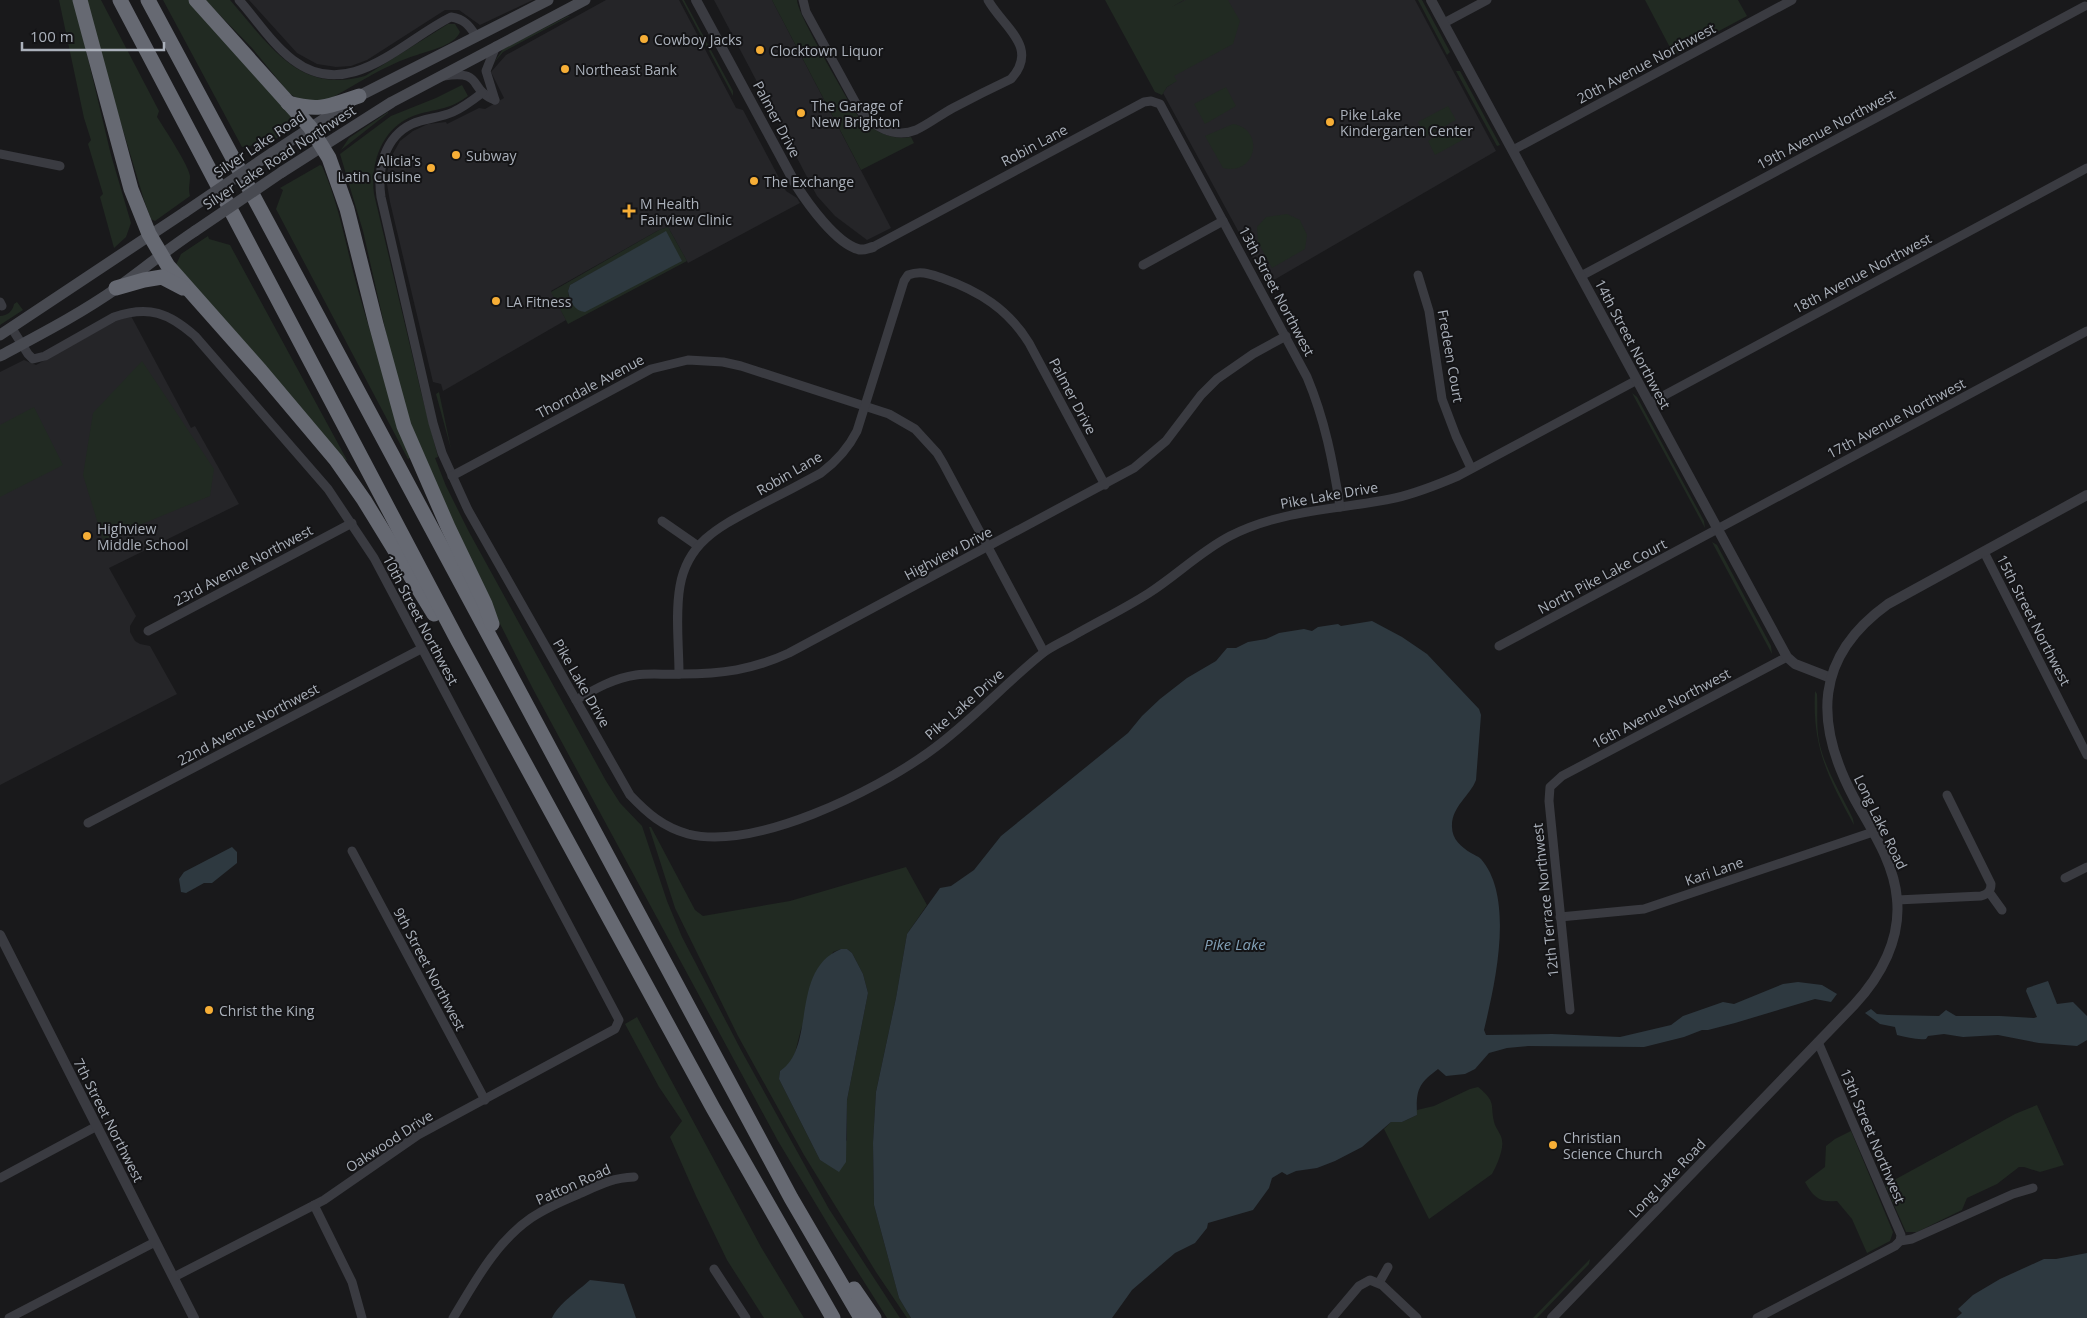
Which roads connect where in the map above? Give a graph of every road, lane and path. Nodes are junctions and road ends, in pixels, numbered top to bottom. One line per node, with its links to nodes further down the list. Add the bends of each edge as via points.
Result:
1 (80, 0): 30 (highway, via 134,199)
2 (120, 0): 60 (highway)
3 (148, 0): 65 (highway)
4 (196, 0): 22 (highway)
5 (239, 0): 16 (street, via 293,60 314,72 330,76 362,70 451,17 461,18)
6 (548, 0): 16 (main road, Silver Lake Road)
7 (585, 0): 17 (main road, Silver Lake Road Northwest)
8 (696, 0): 31 (street, Palmer Drive, via 807,202 833,231 852,246 860,250)
9 (803, 0): 10 (street, via 806,12 859,109 876,126 895,132 916,130 1011,79 1018,72 1023,58 1021,47)
10 (988, 0)
11 (1432, 0): 15 (street, 14th Street Northwest)
12 (1487, 0): 15 (street)
13 (1792, 0): 25 (street, 20th Avenue Northwest)
14 (2085, 5): 36 (street, 19th Avenue Northwest)
15 (1444, 23): 25 (street, 14th Street Northwest)
16 (476, 36): 20 (main road, Silver Lake Road)
17 (496, 46): 18 (main road, Silver Lake Road Northwest); 19 (street, Pike Lake Drive, via 486,71 495,100)
18 (437, 78): 19 (street, via 468,75); 24 (main road, Silver Lake Road Northwest)
19 (482, 93): 49 (street, Pike Lake Drive, via 453,112 410,125 399,133 385,153 380,173 381,197 432,415)
20 (359, 96): 22 (highway, via 324,108); 23 (main road, Silver Lake Road)
21 (1156, 102): 29 (street, 13th Street Northwest, via 1163,108); 31 (street, Robin Lane, via 1144,102)
22 (288, 103): 23 (highway)
23 (310, 127): 24 (highway); 30 (main road, Silver Lake Road, bridge)
24 (322, 146): 32 (main road, Silver Lake Road Northwest, bridge); 65 (highway, via 346,209 404,426 485,604)
25 (1513, 150): 36 (street, 14th Street Northwest)
26 (0, 154): 27 (street)
27 (60, 166)
28 (2087, 168): 46 (street, 18th Avenue Northwest)
29 (1223, 221): 33 (street); 42 (street, 13th Street Northwest)
30 (149, 234): 32 (highway); 39 (main road, Silver Lake Road)
31 (873, 246)
32 (161, 254): 37 (main road, Silver Lake Road Northwest); 38 (highway)
33 (1143, 265)
34 (908, 275): 47 (street, Robin Lane); 50 (street, Palmer Drive, via 924,272 968,288 983,296 1018,326)
35 (1418, 275): 48 (street, Fredeen Court, via 1429,311 1442,399)
36 (1581, 276): 45 (street, 14th Street Northwest)
37 (116, 288): 38 (highway, via 162,277); 43 (main road, Silver Lake Road Northwest)
38 (192, 294): 60 (highway, via 336,460 430,610)
39 (12, 327): 41 (main road, Silver Lake Road); 43 (street)
40 (2087, 331): 55 (street, 17th Avenue Northwest)
41 (0, 335)
42 (1286, 336): 50 (street, Highview Drive, via 1217,379 1151,456); 52 (street, 13th Street Northwest, via 1318,403 1328,437)
43 (22, 345): 44 (main road, Silver Lake Road Northwest); 54 (street, 10th Street Northwest, via 34,359 126,313 151,311 174,319 195,336 303,458)
44 (0, 356)
45 (1637, 380): 46 (street, 14th Street Northwest); 48 (street, Pike Lake Drive)
46 (1650, 403): 55 (street, 14th Street Northwest)
47 (865, 406): 49 (street, Thorndale Avenue, via 723,362 688,360 635,376); 56 (street, Robin Lane, via 851,444 832,464 821,473 719,527); 57 (street, Thorndale Avenue, via 904,422 926,440 940,458)
48 (1472, 468): 52 (street, Pike Lake Drive, via 1415,492)
49 (452, 476): 68 (street, Pike Lake Drive)
50 (1105, 486): 57 (street, Highview Drive)
51 (2087, 496): 58 (street, Long Lake Road)
52 (1340, 507): 63 (street, Pike Lake Drive, via 1268,520 1230,536 1149,593)
53 (662, 521): 56 (street)
54 (352, 523): 59 (street, 23rd Avenue Northwest); 62 (street, 10th Street Northwest, via 374,558)
55 (1718, 530): 61 (street, North Pike Lake Court); 64 (street, 14th Street Northwest)
56 (698, 546): 66 (street, Robin Lane, via 684,570 679,594)
57 (988, 547): 63 (street, Thorndale Avenue); 66 (street, Highview Drive, via 768,662 726,673)
58 (1984, 552): 67 (street, Long Lake Road, via 1897,598 1872,615 1846,645); 69 (street, 15th Street Northwest)
59 (148, 631)
60 (458, 642): 104 (highway, via 713,1108)
61 (1499, 646)
62 (420, 649): 72 (street, 22nd Avenue Northwest); 84 (street, 10th Street Northwest, via 617,1014)
63 (1044, 652): 68 (street, Pike Lake Drive, via 956,732 872,788 841,803 776,826 723,836 706,837 672,828 643,809 630,795)
64 (1787, 657): 67 (street, 14th Street Northwest, via 1802,668); 70 (street, 16th Avenue Northwest, via 1562,776)
65 (506, 666): 86 (highway)
66 (679, 674): 68 (street, Highview Drive, via 619,678)
67 (1831, 678): 73 (street, Long Lake Road, via 1827,710 1831,743 1844,778)
68 (576, 700)
69 (2087, 755)
70 (1550, 787): 80 (street, 12th Terrace Northwest)
71 (1947, 795): 77 (street, via 1992,884)
72 (88, 822)
73 (1873, 832): 78 (street, Long Lake Road, via 1889,867); 80 (street, Kari Lane, via 1644,909)
74 (352, 851): 87 (street, 9th Street Northwest)
75 (2087, 867): 76 (street)
76 (2065, 878)
77 (1989, 892): 78 (street, via 1981,896); 79 (street)
78 (1897, 900): 85 (street, Long Lake Road, via 1895,930 1884,963 1868,990)
79 (2002, 910)
80 (1560, 918): 83 (street, 12th Terrace Northwest)
81 (0, 935): 82 (street, 7th Street Northwest)
82 (3, 950): 88 (street, 7th Street Northwest)
83 (1570, 1010)
84 (618, 1025): 87 (street, Oakwood Drive, via 611,1032)
85 (1818, 1042): 93 (street, 13th Street Northwest, via 1901,1234); 109 (street, Long Lake Road)
86 (735, 1096): 105 (highway, via 801,1218); 106 (highway)
87 (484, 1100): 92 (street, Oakwood Drive, via 418,1135)
88 (97, 1126): 89 (street); 94 (street, 7th Street Northwest)
89 (0, 1178)
90 (634, 1178): 102 (street, Patton Road, via 617,1178 554,1205 513,1232 490,1260)
91 (2033, 1188): 93 (street, via 1912,1239)
92 (314, 1205): 97 (street, Oakwood Drive); 101 (street, via 352,1282)
93 (1900, 1241): 110 (street)
94 (155, 1242): 97 (street, 7th Street Northwest); 99 (street)
95 (1388, 1267): 98 (street)
96 (714, 1268): 103 (street)
97 (174, 1278): 100 (street, 7th Street Northwest)
98 (1379, 1283): 107 (street, via 1364,1282); 108 (street)
99 (9, 1318)
100 (194, 1318)
101 (362, 1318)
102 (453, 1318)
103 (746, 1318)
104 (833, 1318)
105 (861, 1318)
106 (874, 1318)
107 (1332, 1318)
108 (1416, 1318)
109 (1552, 1318)
110 (1757, 1318)

